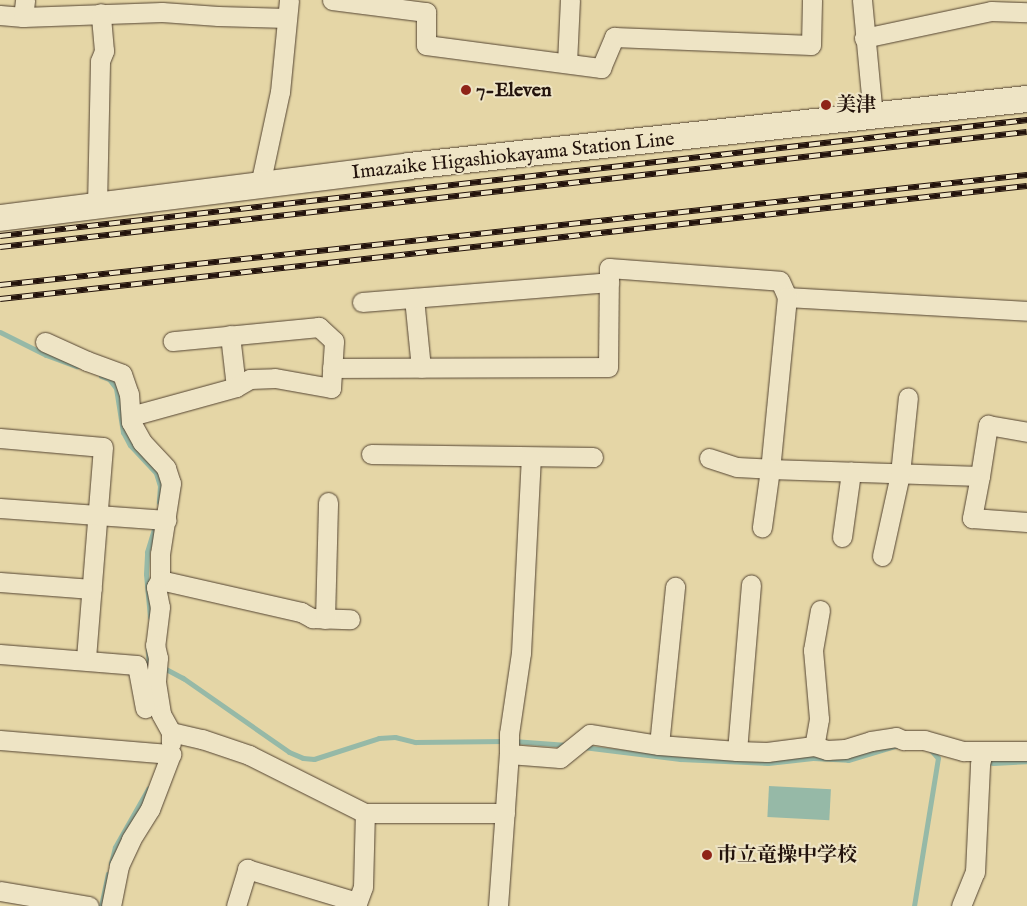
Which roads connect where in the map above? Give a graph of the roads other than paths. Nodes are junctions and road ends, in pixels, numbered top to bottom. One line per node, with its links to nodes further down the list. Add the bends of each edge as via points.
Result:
1 (332, 0): 11 (street, via 426,12 426,45)
2 (570, 0): 11 (street)
3 (812, 0): 11 (street, via 811,45 614,37 601,68)
4 (862, 0): 10 (street)
5 (24, 8): 8 (street); 9 (street)
6 (288, 9): 8 (street, via 218,16 162,12); 14 (street, via 280,92)
7 (1027, 12): 10 (street, via 990,11)
8 (101, 13): 15 (street, via 104,51 100,62)
9 (0, 15)
10 (864, 38): 13 (street)
11 (566, 63)
12 (1027, 99): 13 (main road, Imazaike Higashiokayama Station Line)
13 (873, 116): 14 (main road, Imazaike Higashiokayama Station Line)
14 (260, 185): 15 (main road, Imazaike Higashiokayama Station Line)
15 (97, 206): 16 (main road, Imazaike Higashiokayama Station Line)
16 (0, 218)
17 (609, 282): 18 (street, via 609,268 780,281); 19 (street); 26 (street, via 608,367)
18 (787, 297): 21 (street); 36 (street)
19 (414, 298): 20 (street); 26 (street)
20 (362, 302)
21 (1027, 311)
22 (230, 335): 23 (street); 25 (street, via 319,327 334,341); 27 (street)
23 (173, 341)
24 (45, 342): 29 (street, via 122,374 129,394)
25 (332, 368): 26 (street); 27 (street, via 331,388 275,378 250,379)
26 (421, 368)
27 (236, 388): 29 (street)
28 (908, 397): 38 (street)
29 (131, 416): 43 (street, via 142,442 166,468 171,483)
30 (1027, 432): 39 (street, via 988,425)
31 (0, 438): 42 (street, via 102,447)
32 (371, 454): 34 (street)
33 (593, 457): 34 (street)
34 (531, 458): 61 (street, via 521,653)
35 (709, 458): 36 (street, via 737,467)
36 (770, 469): 37 (street); 45 (street)
37 (851, 472): 38 (street); 46 (street)
38 (900, 474): 39 (street); 47 (street)
39 (980, 476): 44 (street, via 972,518)
40 (328, 502): 54 (street)
41 (0, 508): 42 (street)
42 (98, 515): 43 (street); 52 (street)
43 (159, 519): 48 (street)
44 (1027, 522)
45 (762, 527)
46 (842, 537)
47 (882, 556)
48 (160, 580): 54 (street); 59 (street, via 156,587 160,607 155,645 156,682 161,714)
49 (0, 582): 52 (street)
50 (751, 585): 64 (street)
51 (675, 587): 62 (street)
52 (92, 589): 57 (street)
53 (820, 610): 63 (street, via 814,650 820,719)
54 (324, 619): 55 (street)
55 (350, 619)
56 (0, 654): 57 (street)
57 (86, 660): 58 (street, via 137,665)
58 (145, 708)
59 (172, 732): 66 (street); 68 (street, via 249,756)
60 (0, 740): 66 (street)
61 (509, 744): 62 (street, via 560,758 590,734); 69 (street)
62 (659, 745): 64 (street)
63 (814, 746): 64 (street, via 767,752); 67 (street, via 827,750 844,749 896,737 924,740)
64 (737, 751)
65 (1027, 751): 67 (street)
66 (165, 754): 73 (street, via 150,809 119,866)
67 (981, 757): 76 (street, via 975,872)
68 (365, 813): 69 (street); 71 (street, via 363,887)
69 (505, 813): 75 (street)
70 (0, 891): 72 (street)
71 (356, 904): 74 (street, via 247,869)
72 (89, 906)
73 (111, 906)
74 (236, 906)
75 (498, 906)
76 (961, 906)

